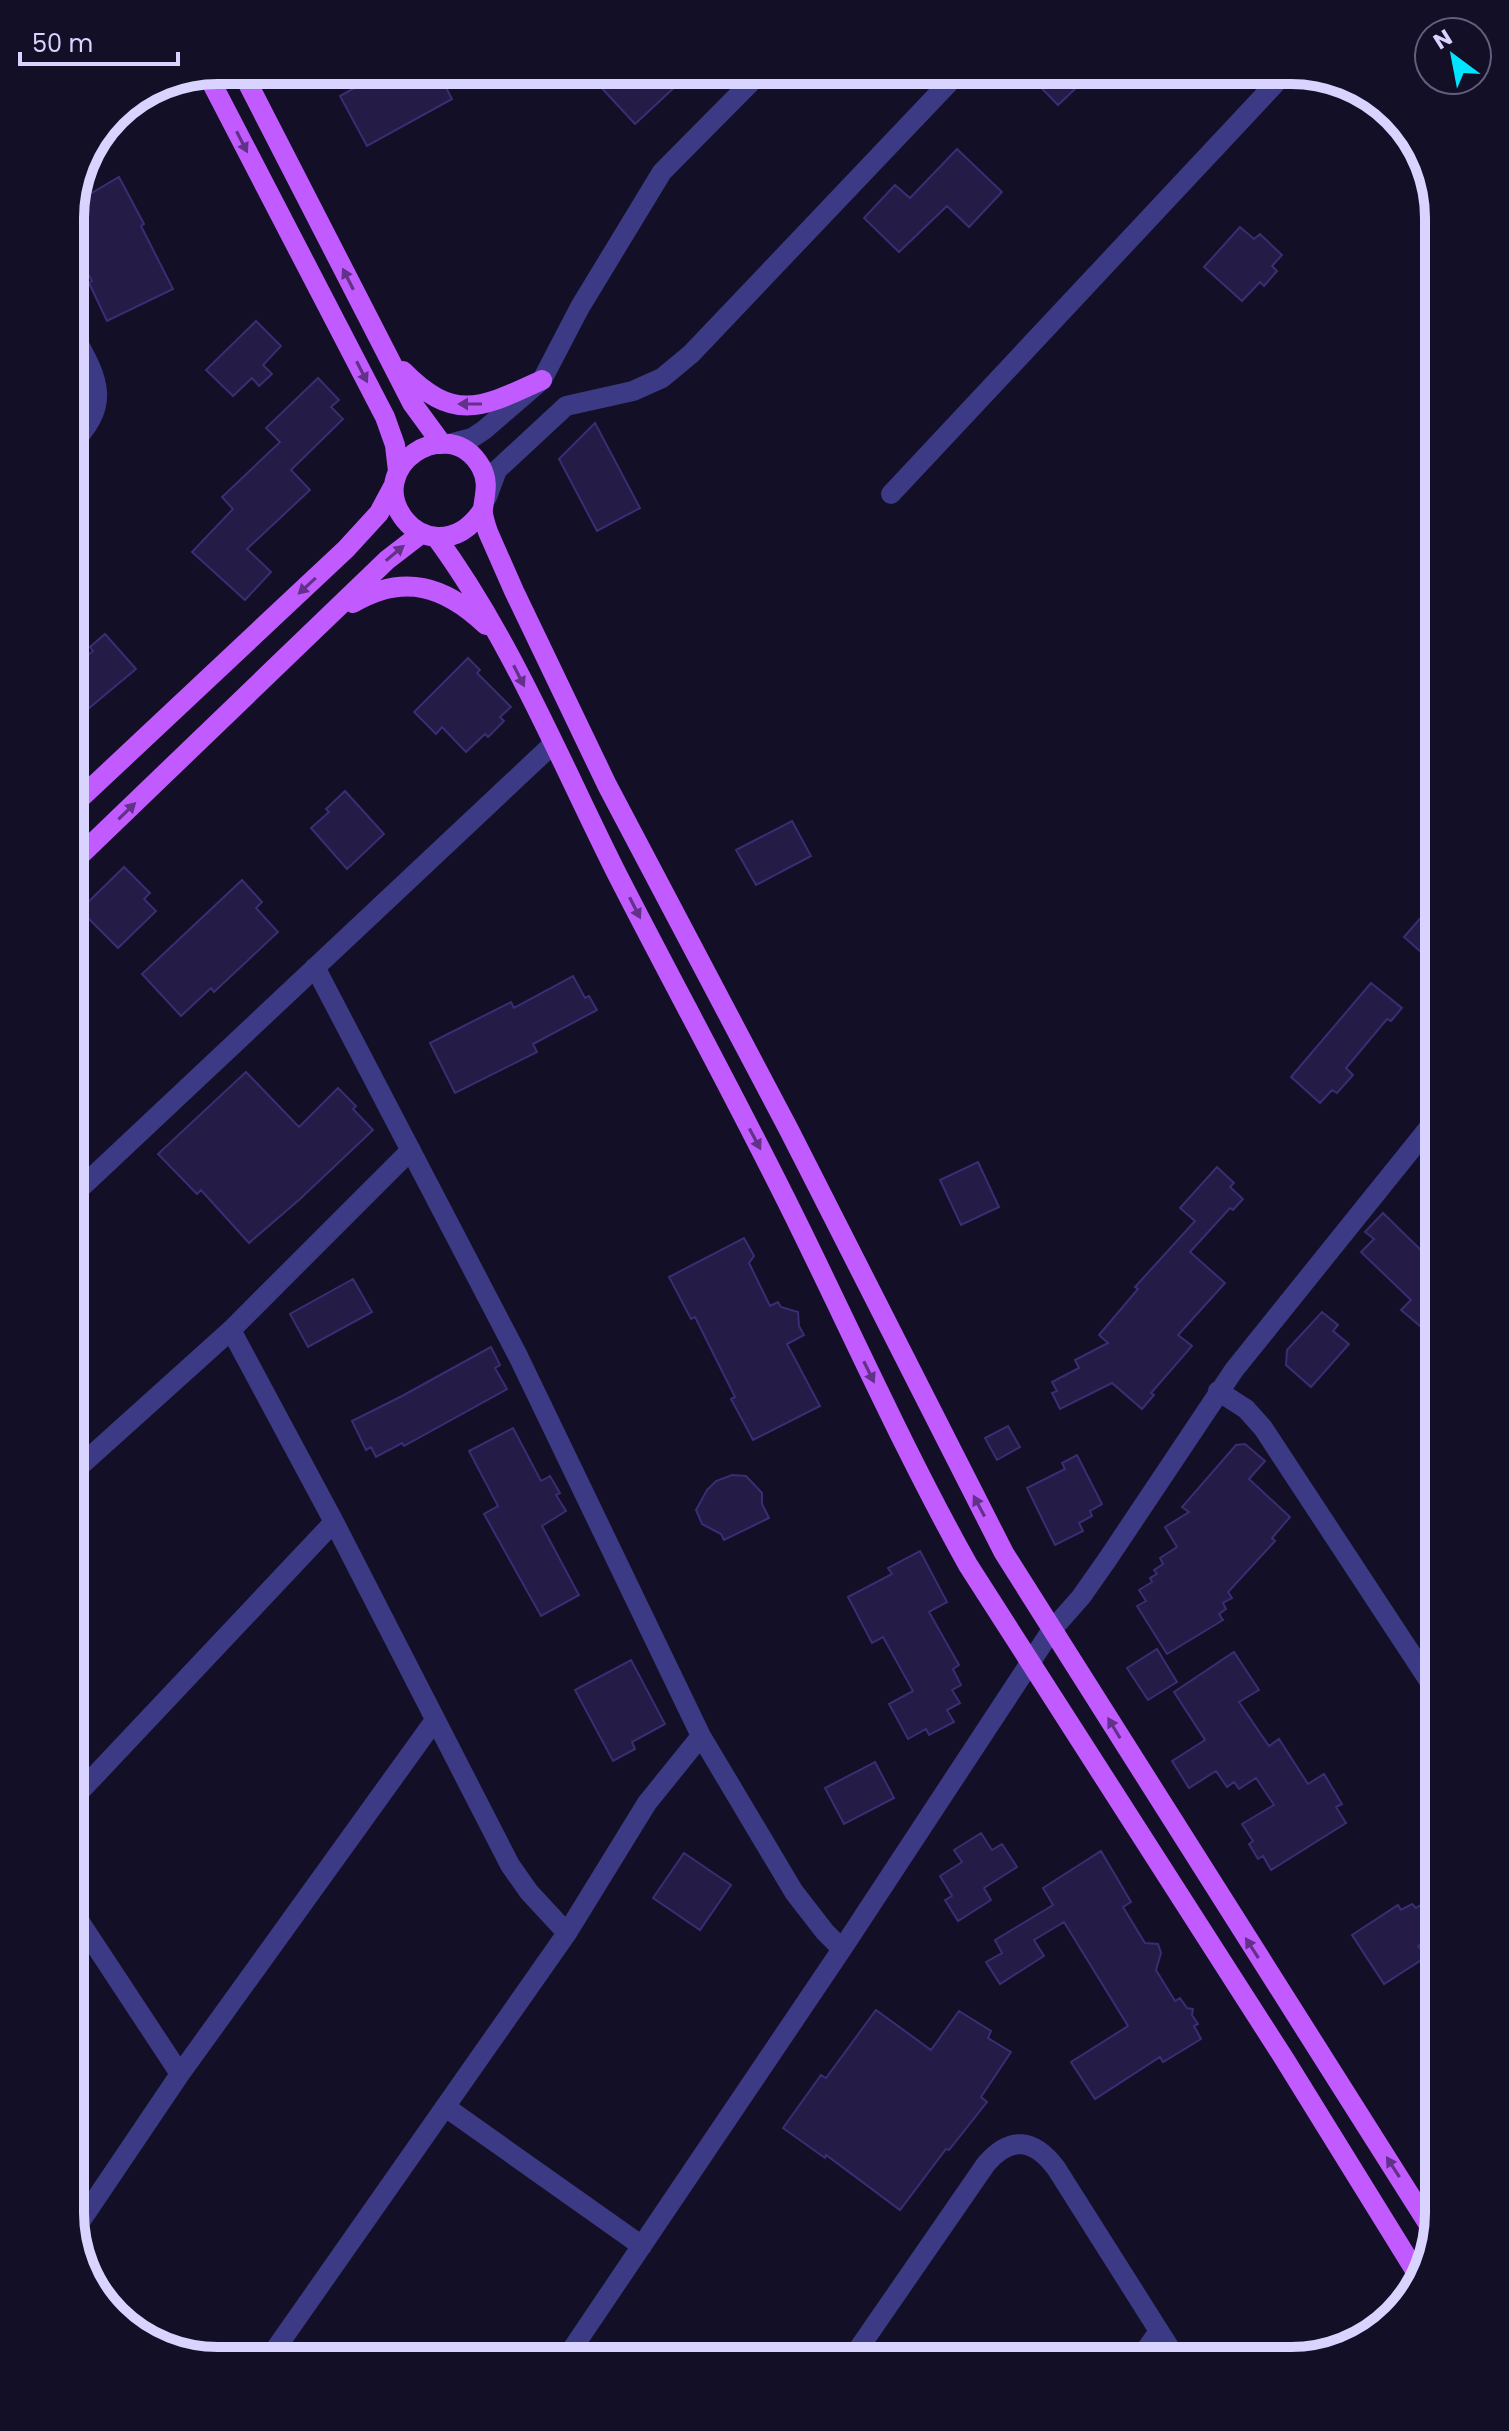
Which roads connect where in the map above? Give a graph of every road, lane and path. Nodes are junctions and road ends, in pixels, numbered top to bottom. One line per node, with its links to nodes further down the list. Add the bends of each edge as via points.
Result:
1 (212, 84): 12 (main road, one-way to 12, via 385,417 395,445)
2 (248, 84): 7 (main road, one-way to 2)
3 (749, 84): 8 (street, via 662,172)
4 (948, 84): 9 (street, via 691,354 662,378 633,391)
5 (1275, 84): 13 (street)
6 (84, 353): 10 (street, via 92,368 97,407)
7 (388, 356): 8 (main road, one-way to 7, via 491,404 465,407 420,389); 11 (main road, via 412,403)
8 (542, 380): 9 (street); 11 (street, via 484,430)
9 (566, 406): 14 (street, via 497,470)
10 (84, 432)
11 (446, 444): 12 (main road, via 419,449); 14 (main road, via 463,449 482,469)
12 (396, 478): 15 (main road, via 400,514); 19 (main road, one-way to 19, via 379,513 346,549)
13 (891, 494)
14 (485, 504): 15 (main road, via 463,531); 29 (main road, one-way to 14, via 1004,1553 607,785 496,552)
15 (429, 535): 16 (main road, one-way to 15, via 387,560); 17 (main road, via 473,592)
16 (332, 615): 17 (main road, via 377,591 420,587 449,596); 20 (main road, one-way to 16)
17 (496, 634): 18 (main road, one-way to 18)
18 (552, 745): 21 (street); 30 (main road, one-way to 30, via 801,1229 922,1481)
19 (84, 795)
20 (84, 852)
21 (315, 967): 23 (street); 24 (street)
22 (1425, 1132): 26 (street)
23 (411, 1150): 25 (street); 33 (street, via 518,1356)
24 (84, 1182)
25 (231, 1330): 27 (street); 28 (street)
26 (1218, 1391): 29 (street, via 1107,1560); 31 (street, via 1263,1428)
27 (84, 1462)
28 (334, 1522): 32 (street); 34 (street)
29 (1051, 1631): 30 (street); 38 (main road, one-way to 29)
30 (1031, 1665): 37 (street); 39 (main road)
31 (1425, 1675)
32 (435, 1720): 36 (street, via 510,1865); 40 (street)
33 (701, 1736): 36 (street, via 647,1803); 37 (street, via 794,1892)
34 (84, 1787)
35 (84, 1928): 40 (street)
36 (567, 1933): 41 (street)
37 (842, 1949): 44 (street)
38 (1313, 2044): 39 (main road); 43 (main road, one-way to 38)
39 (1285, 2060): 45 (main road)
40 (180, 2074): 42 (street)
41 (447, 2108): 44 (street); 47 (street)
42 (84, 2216)
43 (1425, 2218)
44 (642, 2246): 48 (street)
45 (1413, 2267)
46 (1159, 2331): 49 (street, via 1056,2168 1040,2151 1016,2144 1004,2147 986,2164); 50 (street); 51 (street)
47 (277, 2347)
48 (573, 2347)
49 (860, 2347)
50 (1148, 2347)
51 (1169, 2347)

